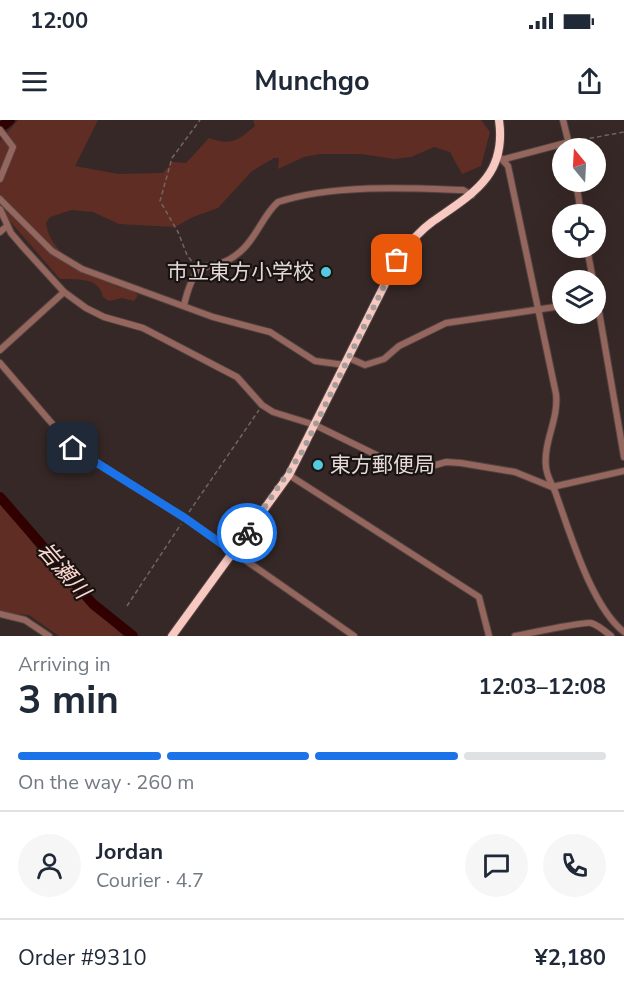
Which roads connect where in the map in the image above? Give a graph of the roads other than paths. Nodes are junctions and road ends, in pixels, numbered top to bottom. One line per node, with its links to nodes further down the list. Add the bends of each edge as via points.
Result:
1 (499, 120): 6 (highway)
2 (563, 120): 4 (street)
3 (0, 130): 7 (street, via 12,143)
4 (567, 138)
5 (552, 148): 6 (street)
6 (501, 157): 8 (highway); 16 (street)
7 (0, 179)
8 (472, 196): 14 (street, via 463,190 396,187 290,198 273,207 240,252 198,270 191,278); 19 (highway, via 431,223 407,246)
9 (0, 199): 14 (street, via 52,251 82,270)
10 (0, 208): 11 (street)
11 (7, 226): 12 (street); 13 (street)
12 (0, 232)
13 (64, 292): 18 (street); 21 (street, via 104,317 143,328 237,377 273,412)
14 (184, 305): 19 (street, via 270,332 315,361)
15 (552, 307): 16 (street)
16 (538, 309): 19 (street, via 446,323 399,346 384,359 365,365); 25 (street, via 558,406 546,463)
17 (600, 324): 22 (street)
18 (0, 350)
19 (347, 362): 21 (highway)
20 (0, 363): 26 (street, via 73,448)
21 (315, 425): 24 (highway); 25 (street, via 407,469 427,469 453,462 514,472)
22 (624, 457)
23 (624, 471): 25 (street)
24 (289, 475): 26 (highway); 32 (street, via 478,597)
25 (552, 487): 28 (street, via 585,571 612,621)
26 (233, 552): 30 (highway); 31 (street)
27 (0, 614): 29 (street, via 25,620)
28 (624, 632)
29 (49, 636)
30 (172, 636)
31 (354, 636)
32 (489, 636)
33 (515, 636): 34 (street, via 582,621)
34 (611, 636)

